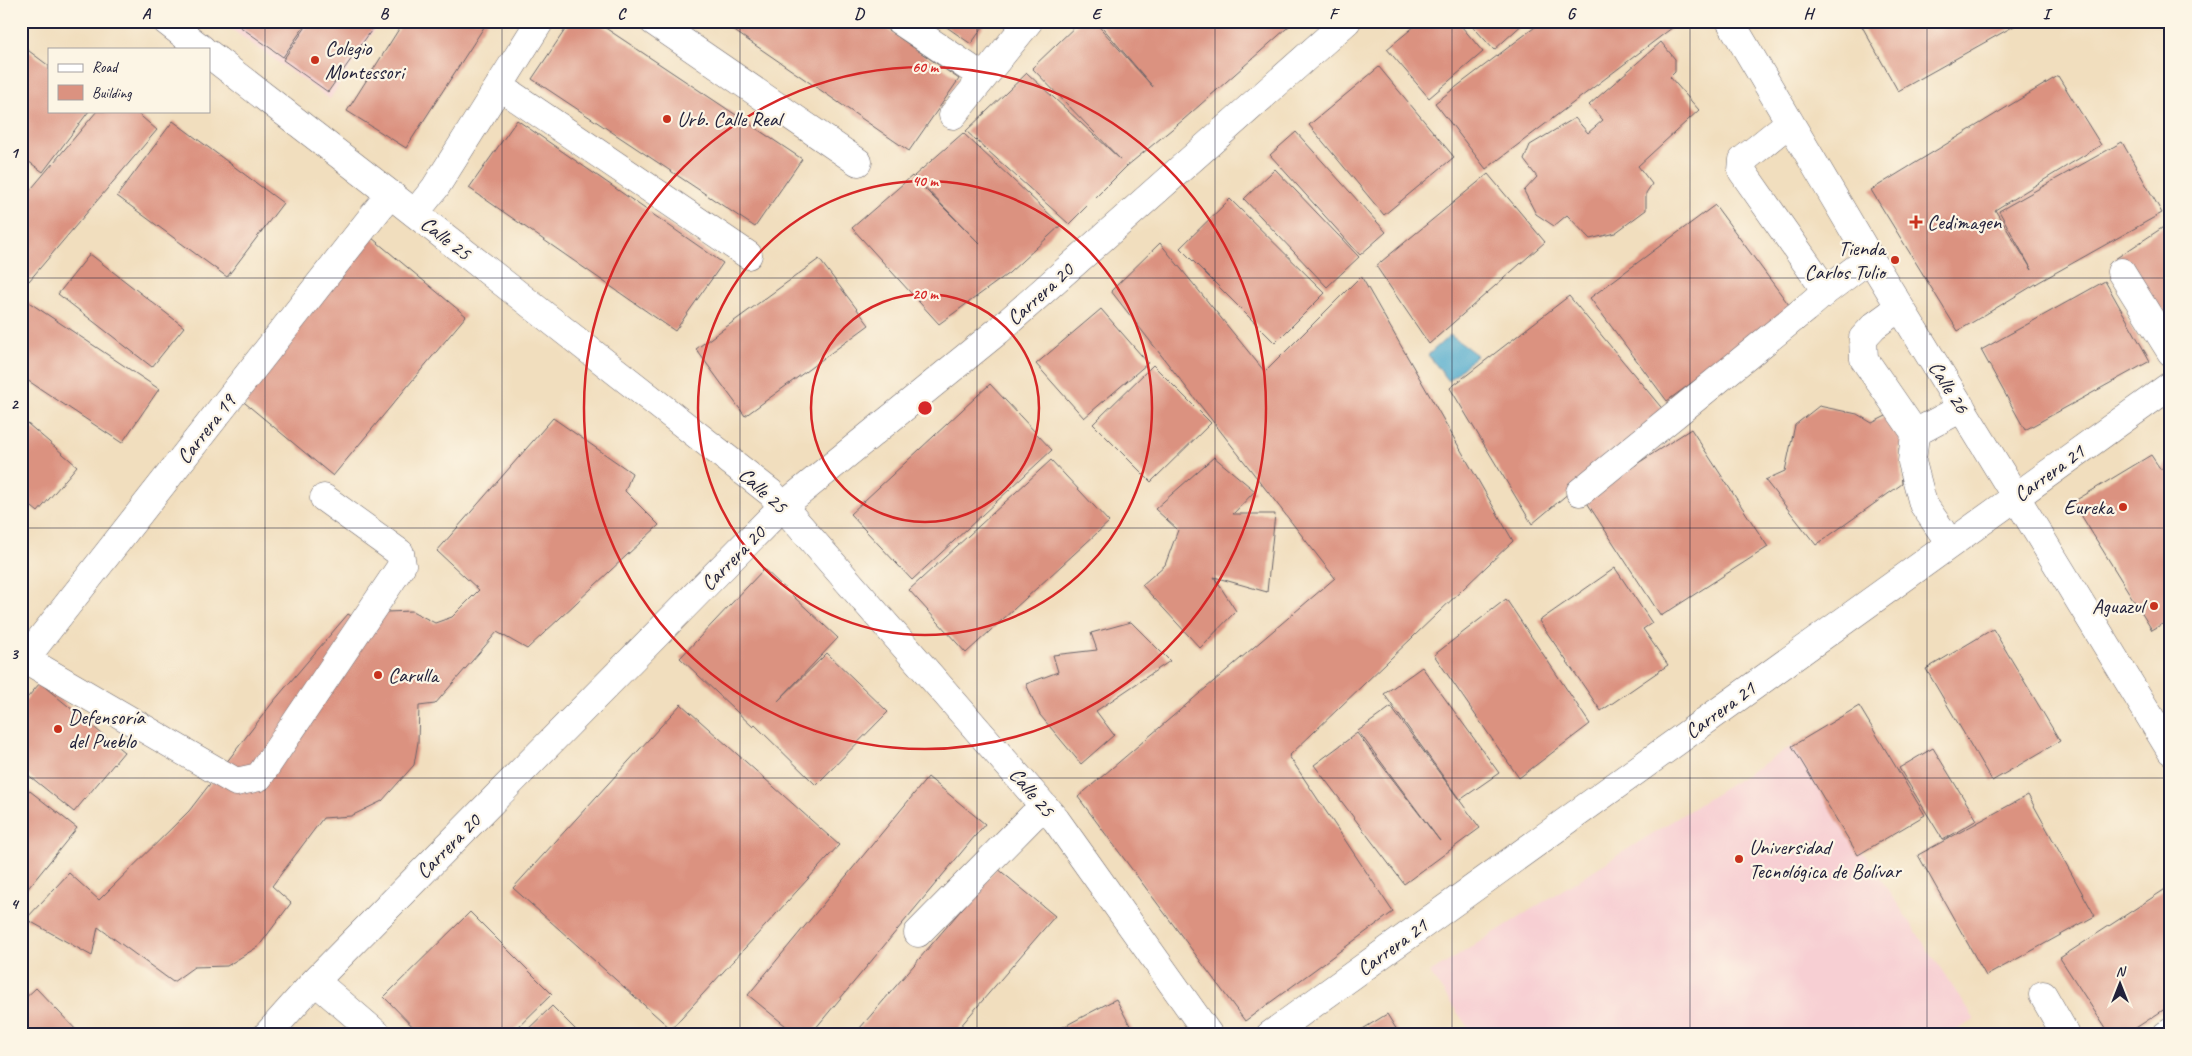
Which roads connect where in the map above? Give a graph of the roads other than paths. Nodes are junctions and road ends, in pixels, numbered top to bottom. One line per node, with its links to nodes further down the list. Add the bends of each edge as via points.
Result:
1 (540, 21): 11 (street)
2 (653, 21): 14 (street)
3 (900, 21): 10 (street)
4 (1029, 21): 10 (street)
5 (1347, 21): 29 (street, Carrera 20, via 998,331)
6 (1730, 21): 13 (street, Calle 26)
7 (176, 24): 8 (street)
8 (201, 48)
9 (210, 55): 15 (street, Calle 25)
10 (983, 78): 12 (street)
11 (499, 86): 16 (street, via 435,188); 17 (street)
12 (953, 115)
13 (1790, 122): 18 (street, Calle 26); 20 (street, via 1743,160 1742,171)
14 (858, 162)
15 (390, 194): 16 (street, Calle 25); 31 (street, Carrera 19)
16 (415, 213): 29 (street, Calle 25, via 771,493)
17 (748, 255)
18 (1870, 258): 20 (street); 21 (street, Calle 26)
19 (2121, 272): 22 (street)
20 (1826, 291): 26 (street)
21 (1900, 307): 24 (street, Calle 26); 25 (street, via 1863,338 1864,358)
22 (2171, 352)
23 (2171, 385): 27 (street, Carrera 21)
24 (1962, 408): 25 (street); 27 (street, Calle 26)
25 (1915, 433): 30 (street, via 1912,462 1923,504)
26 (1580, 492)
27 (2016, 496): 30 (street, Carrera 21); 32 (street, Calle 26)
28 (324, 498): 31 (street, via 400,553 402,565 259,777 236,782)
29 (783, 506): 33 (street, Calle 25); 35 (street, Carrera 20)
30 (1950, 543): 41 (street, Carrera 21)
31 (23, 661)
32 (2171, 751)
33 (1045, 807): 34 (street); 40 (street, Calle 25)
34 (918, 932)
35 (314, 981): 38 (street, Carrera 20); 39 (street)
36 (2043, 995): 42 (street)
37 (2171, 1032): 43 (street)
38 (267, 1035)
39 (378, 1035)
40 (1209, 1035)
41 (1270, 1035)
42 (2066, 1035)
43 (2166, 1035)

